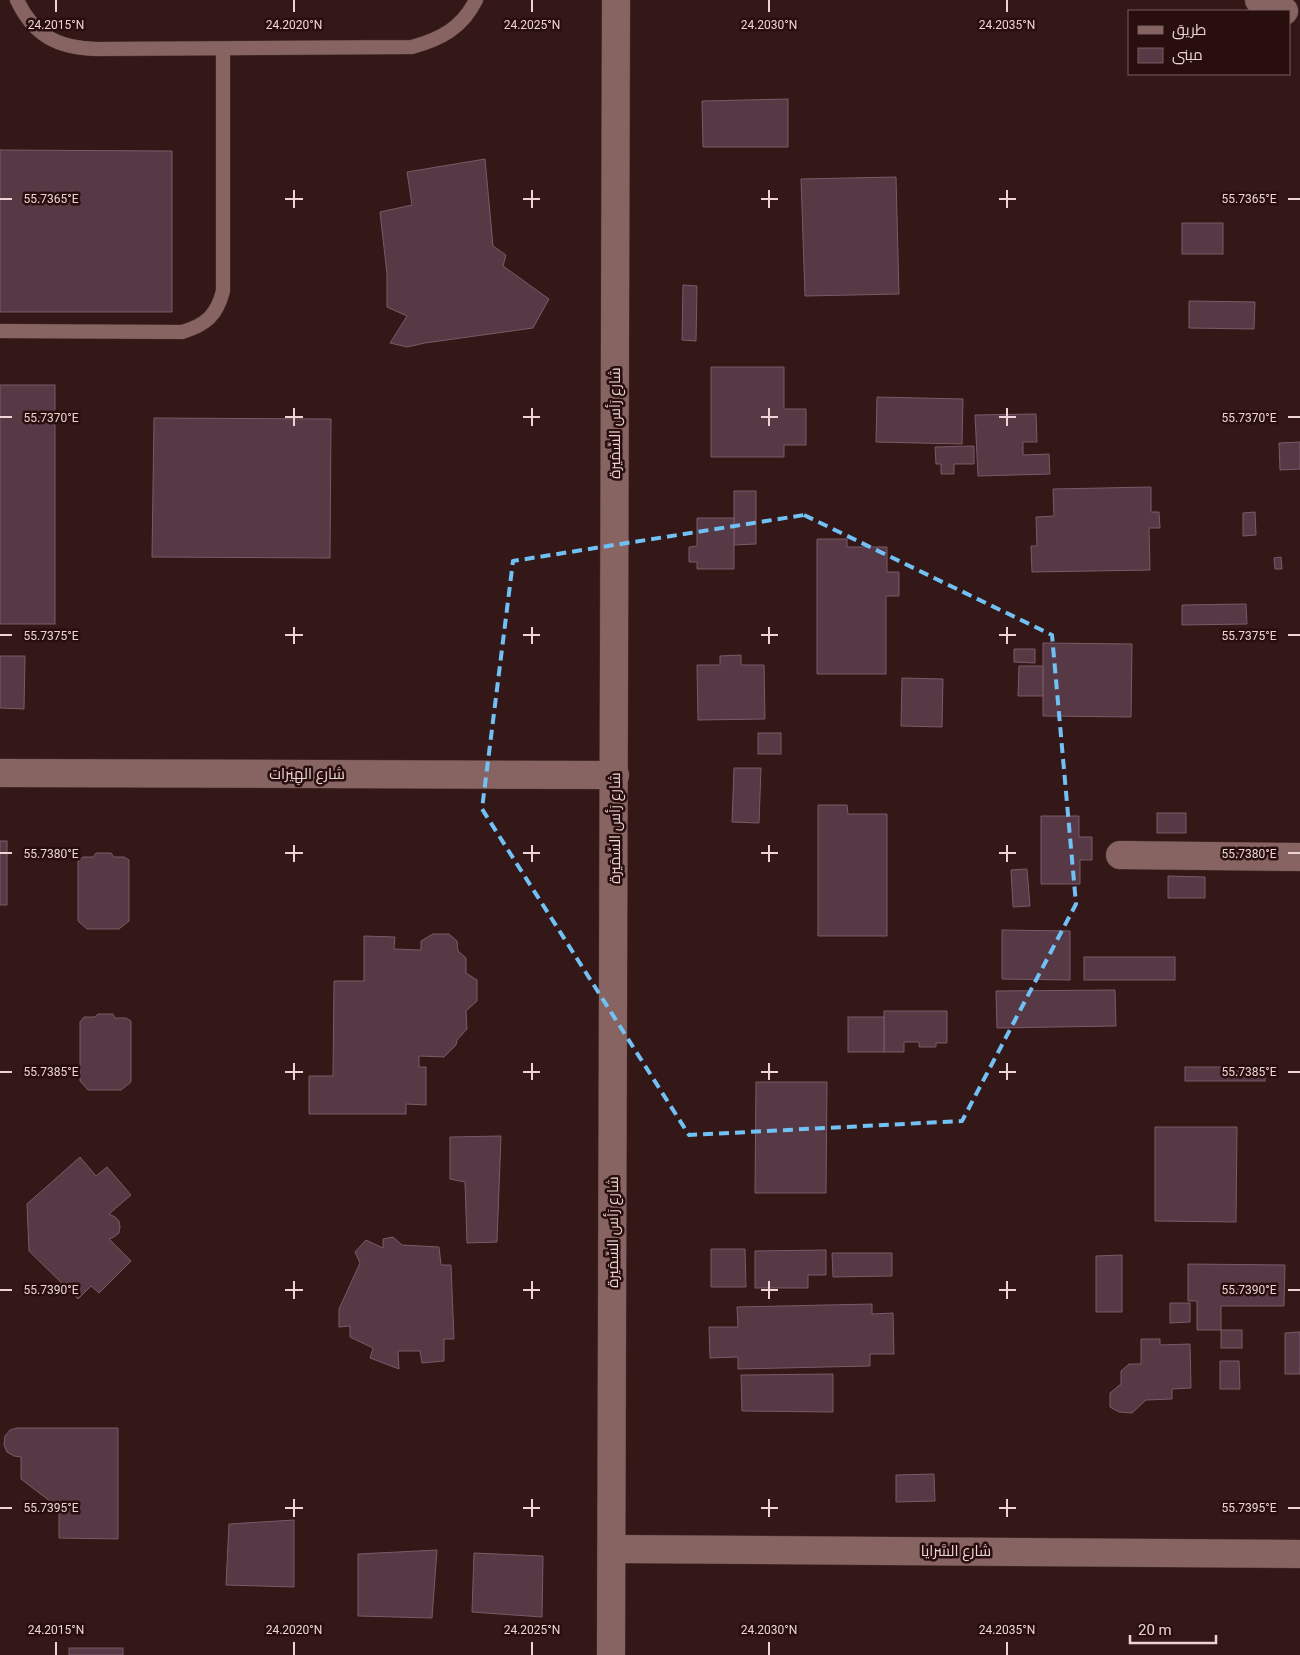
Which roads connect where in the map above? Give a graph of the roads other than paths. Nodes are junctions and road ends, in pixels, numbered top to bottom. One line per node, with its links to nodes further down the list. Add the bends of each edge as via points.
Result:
1 (17, 0): 6 (lane, via 41,33 58,43 77,48)
2 (476, 0): 6 (lane, via 456,27 436,40 412,47)
3 (616, 0): 9 (street, شارع رَأس السِّمَيرة)
4 (1259, 0): 5 (street)
5 (1282, 10)
6 (223, 49): 7 (lane, via 223,291 214,313 205,322 182,332)
7 (0, 331)
8 (0, 773): 9 (street, شارع الهِيَرات)
9 (615, 775): 12 (street, شارع رَأس السِّمَيرة)
10 (1120, 855): 11 (street)
11 (1300, 856)
12 (612, 1549): 13 (street, شارع السَّرايا); 14 (street, شارع رَأس السِّمَيرة)
13 (1300, 1554)
14 (611, 1655)

